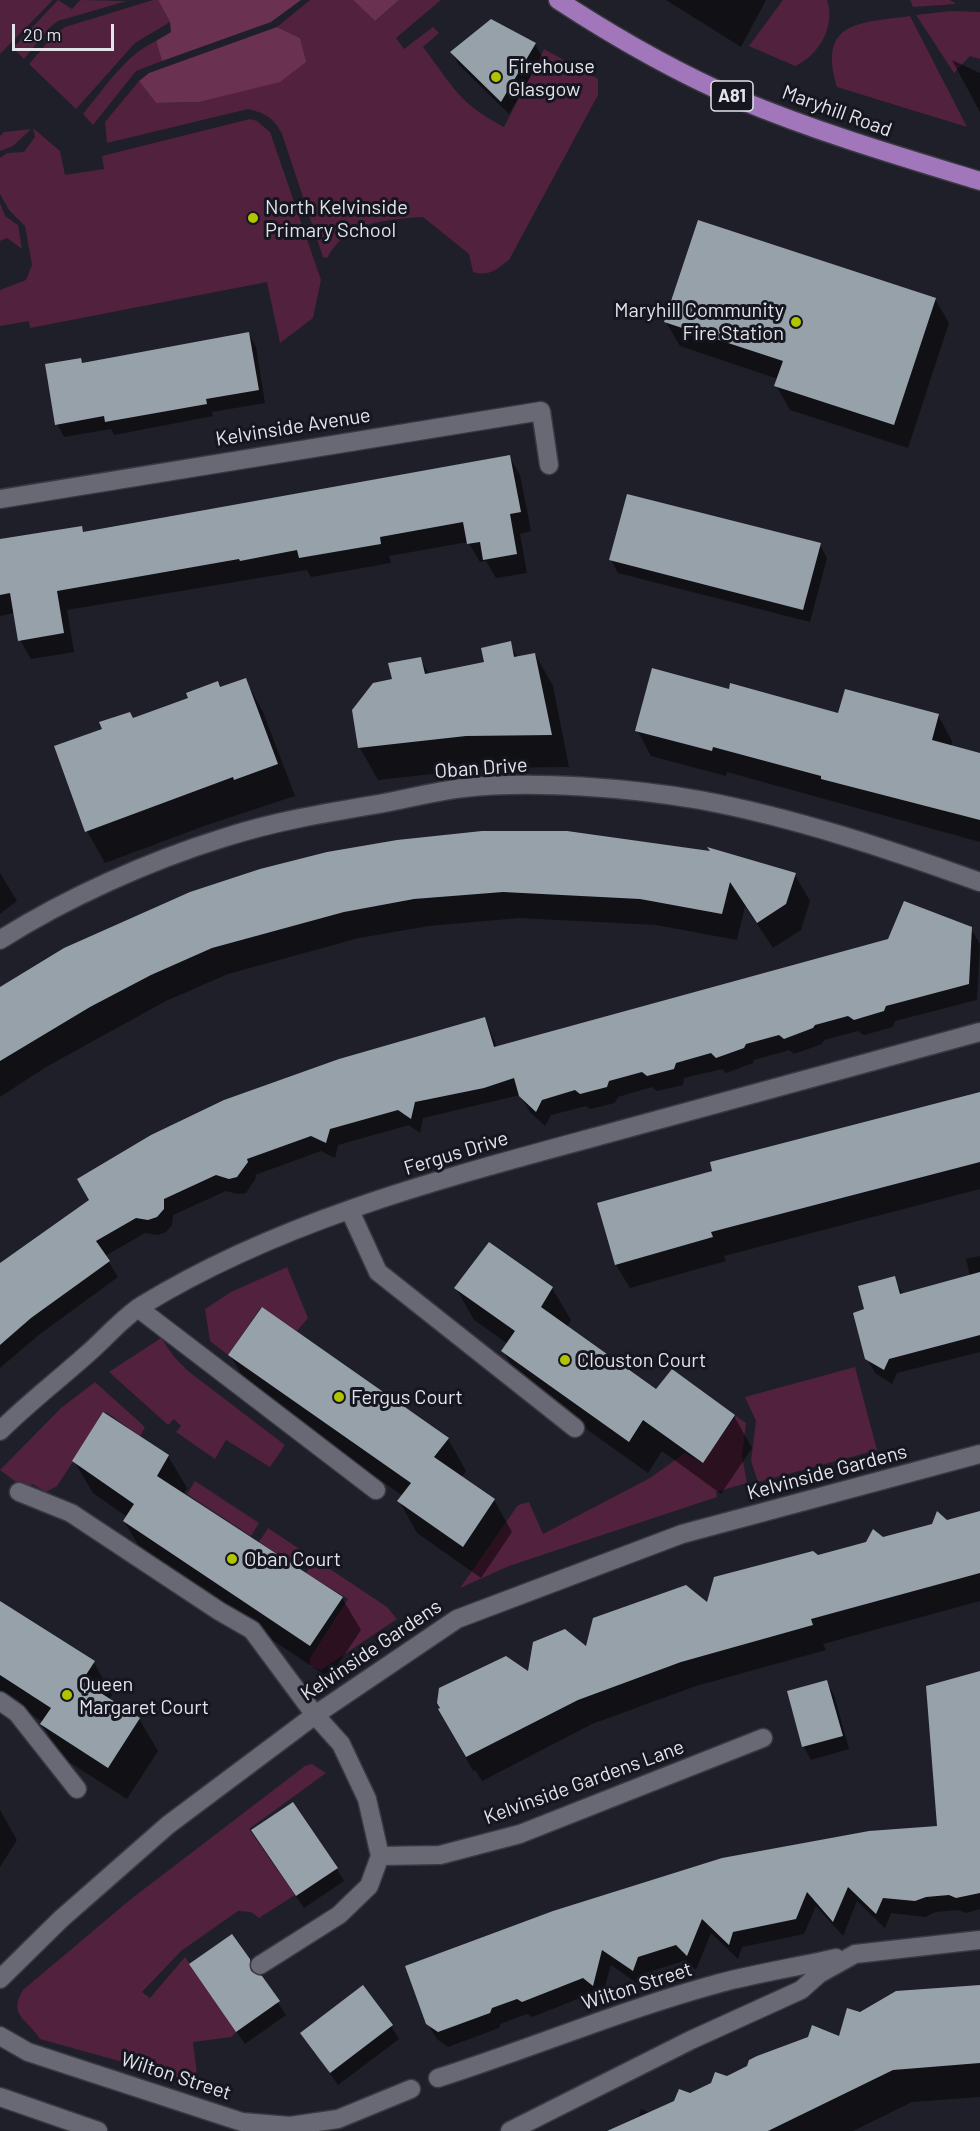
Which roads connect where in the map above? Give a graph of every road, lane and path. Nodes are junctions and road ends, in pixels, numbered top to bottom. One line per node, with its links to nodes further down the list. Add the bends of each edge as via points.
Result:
1 (558, 0): 2 (main road, Maryhill Road / A81, via 737,98 855,143)
2 (980, 181)
3 (549, 465): 4 (street, Kelvinside Avenue, via 541,411)
4 (0, 499)
5 (980, 882): 6 (street, Oban Drive, via 842,834 698,800 615,790 465,788 330,812 224,837 152,864)
6 (0, 940)
7 (980, 1032): 8 (street, Fergus Drive, via 510,1160)
8 (350, 1211): 9 (street, Fergus Drive, via 198,1273); 10 (street, via 378,1272)
9 (138, 1308): 11 (street, Fergus Drive); 13 (street)
10 (575, 1428)
11 (0, 1431)
12 (980, 1454): 16 (street, Kelvinside Gardens, via 682,1534 457,1619)
13 (376, 1490)
14 (19, 1492): 16 (street, via 71,1513 252,1630)
15 (0, 1701): 18 (street, via 17,1713)
16 (315, 1715): 19 (street, via 341,1743 367,1799); 23 (street, Kelvinside Gardens, via 168,1825 61,1919)
17 (764, 1738): 19 (street, Kelvinside Gardens Lane, via 520,1834 440,1856)
18 (77, 1789)
19 (380, 1856): 22 (street, via 369,1886 339,1915)
20 (980, 1940): 21 (street, Wilton Street)
21 (855, 1954): 25 (street, Wilton Street, via 721,1983); 29 (street, Wilton Street, via 819,1974 801,1990)
22 (260, 1965)
23 (0, 1979)
24 (0, 2036): 26 (street, Wilton Street, via 28,2052 242,2122 290,2126 338,2119)
25 (438, 2078)
26 (411, 2089)
27 (0, 2097): 28 (street)
28 (98, 2131)
29 (510, 2131)

